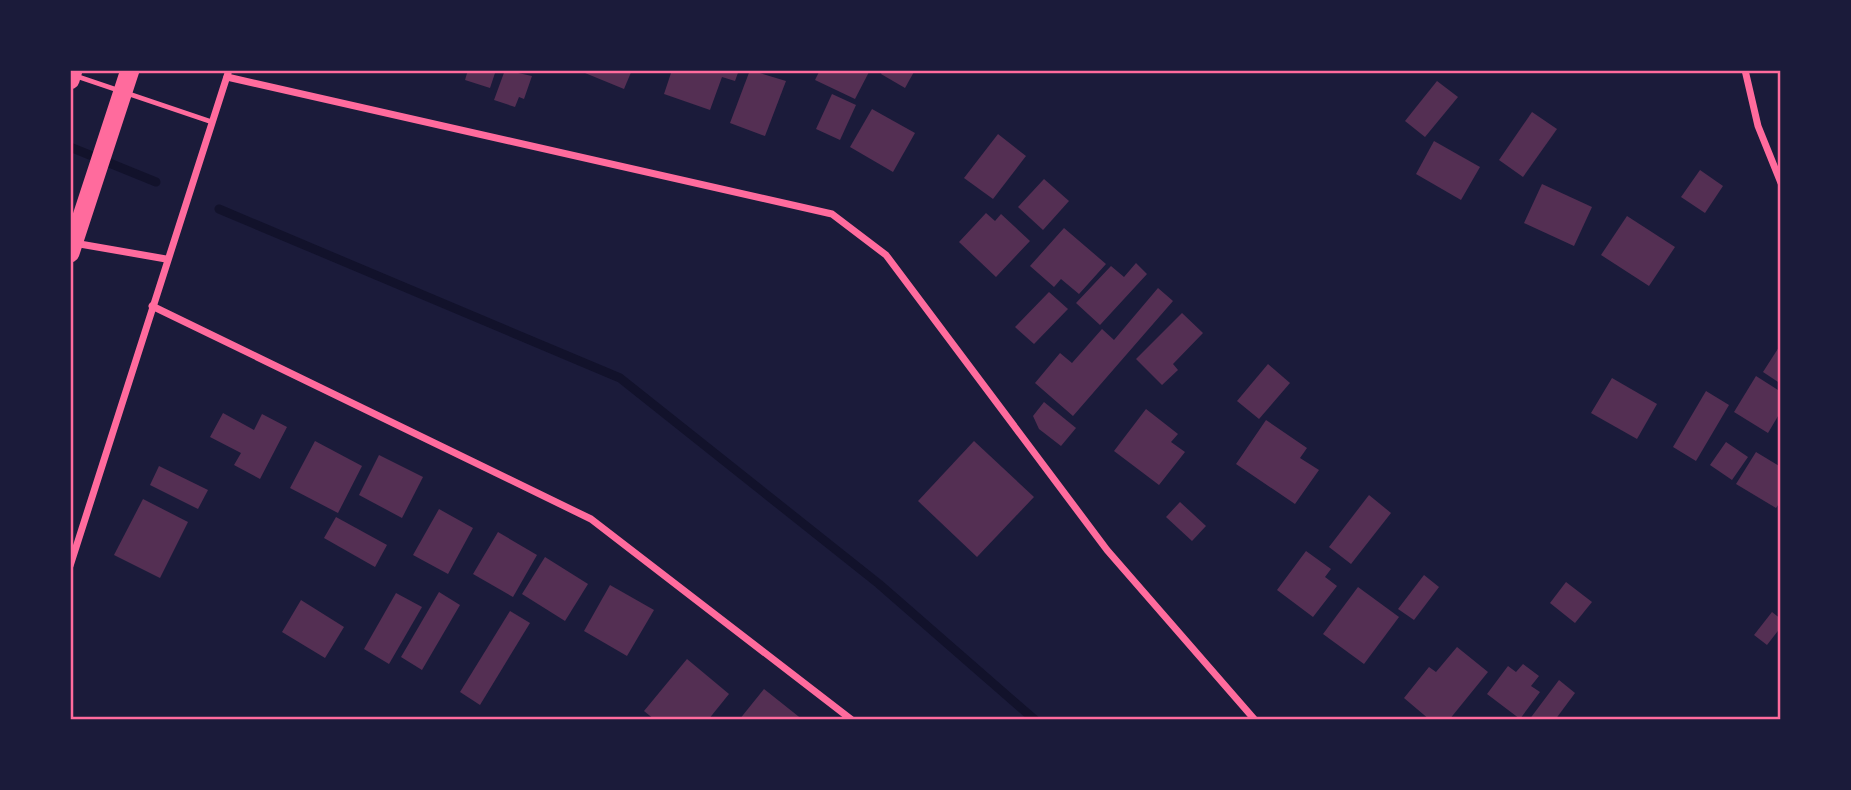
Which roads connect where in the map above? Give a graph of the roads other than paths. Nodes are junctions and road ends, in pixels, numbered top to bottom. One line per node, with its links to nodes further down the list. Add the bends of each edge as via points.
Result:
1 (130, 70): 9 (highway)
2 (1745, 70): 7 (street, via 1758,126)
3 (72, 72): 5 (highway); 6 (lane)
4 (228, 74): 6 (street); 14 (street, via 832,214 886,255 1107,550)
5 (70, 80)
6 (212, 122): 10 (street)
7 (1781, 183)
8 (70, 243): 10 (street)
9 (70, 253)
10 (166, 259): 11 (street)
11 (152, 306): 12 (street); 13 (street, via 592,519)
12 (70, 566)
13 (852, 720)
14 (1255, 720)

